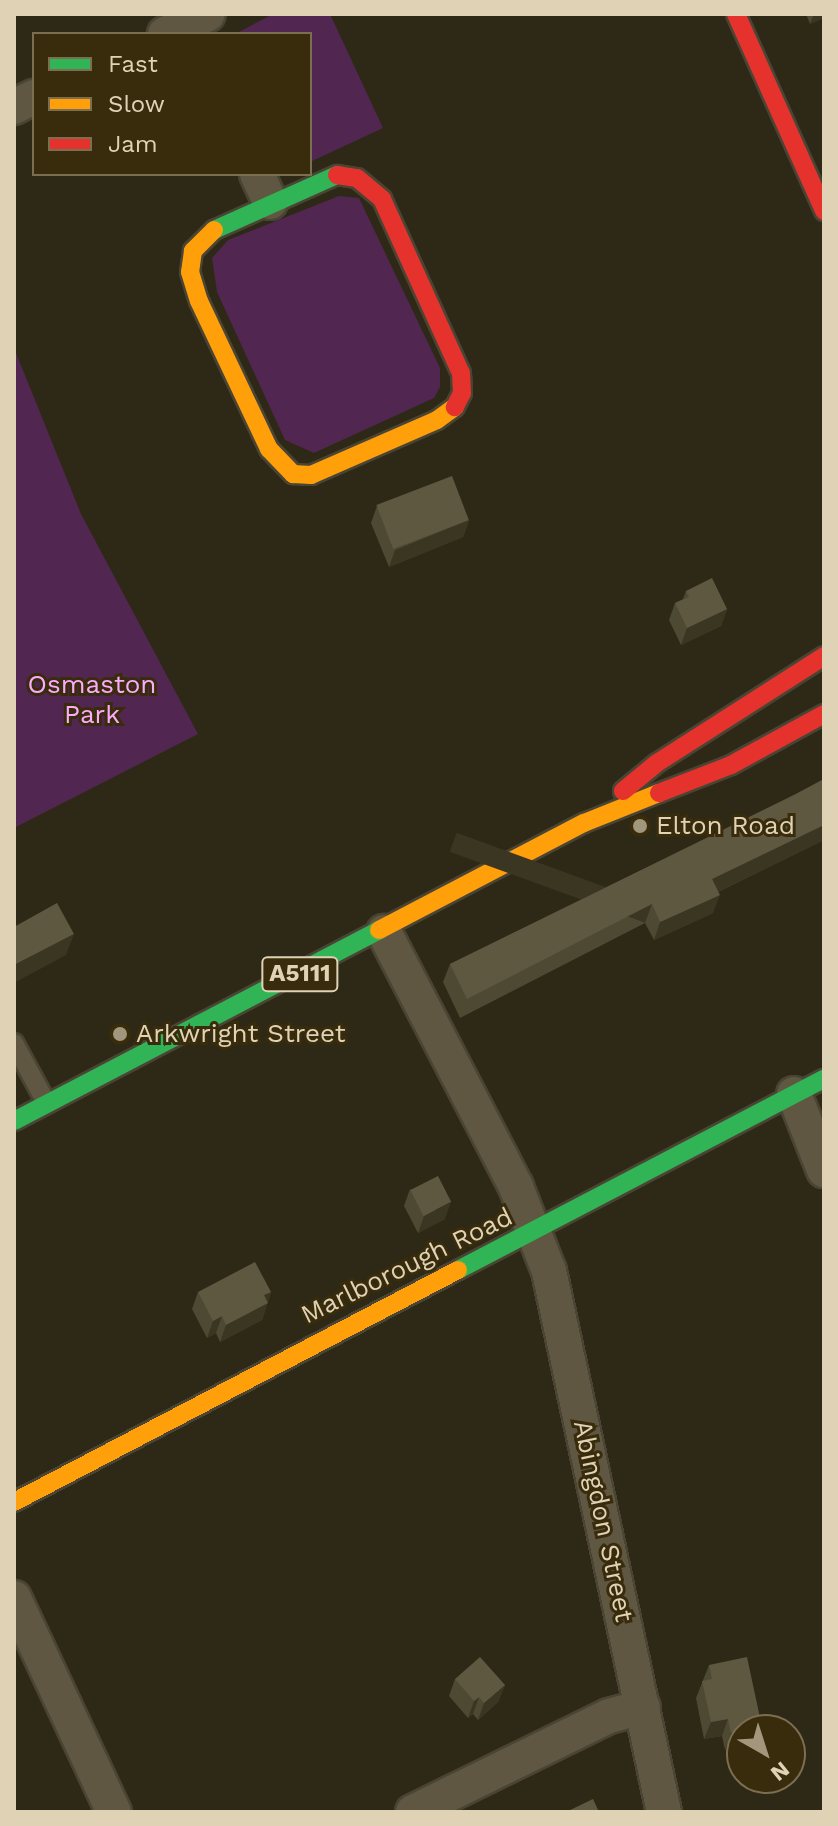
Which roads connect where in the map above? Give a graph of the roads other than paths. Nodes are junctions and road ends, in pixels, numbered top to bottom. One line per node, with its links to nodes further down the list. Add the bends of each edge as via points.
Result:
1 (736, 14): 5 (main road)
2 (32, 98): 3 (street)
3 (14, 107)
4 (263, 188): 4 (main road, via 337,175 357,178 382,199 461,373 462,393 454,409 311,475 293,474 277,463 190,272 193,251 206,235)
5 (824, 211)
6 (824, 656): 8 (main road, A5111, via 657,763)
7 (824, 714): 8 (main road, A5111, via 731,765)
8 (584, 823): 9 (main road, A5111)
9 (384, 932): 13 (main road, A5111); 16 (street, Abingdon Street)
10 (14, 1043): 13 (lane)
11 (824, 1079): 12 (main road, Marlborough Road)
12 (794, 1094): 15 (street); 16 (main road, Marlborough Road)
13 (47, 1104): 14 (main road, A5111)
14 (14, 1121)
15 (824, 1170)
16 (535, 1232): 17 (main road, Marlborough Road, via 339,1328); 19 (street, Abingdon Street, via 549,1271)
17 (14, 1502)
18 (14, 1598): 20 (street)
19 (643, 1707): 21 (street, via 609,1716); 22 (street, Abingdon Street)
20 (114, 1812)
21 (413, 1812)
22 (664, 1812)

